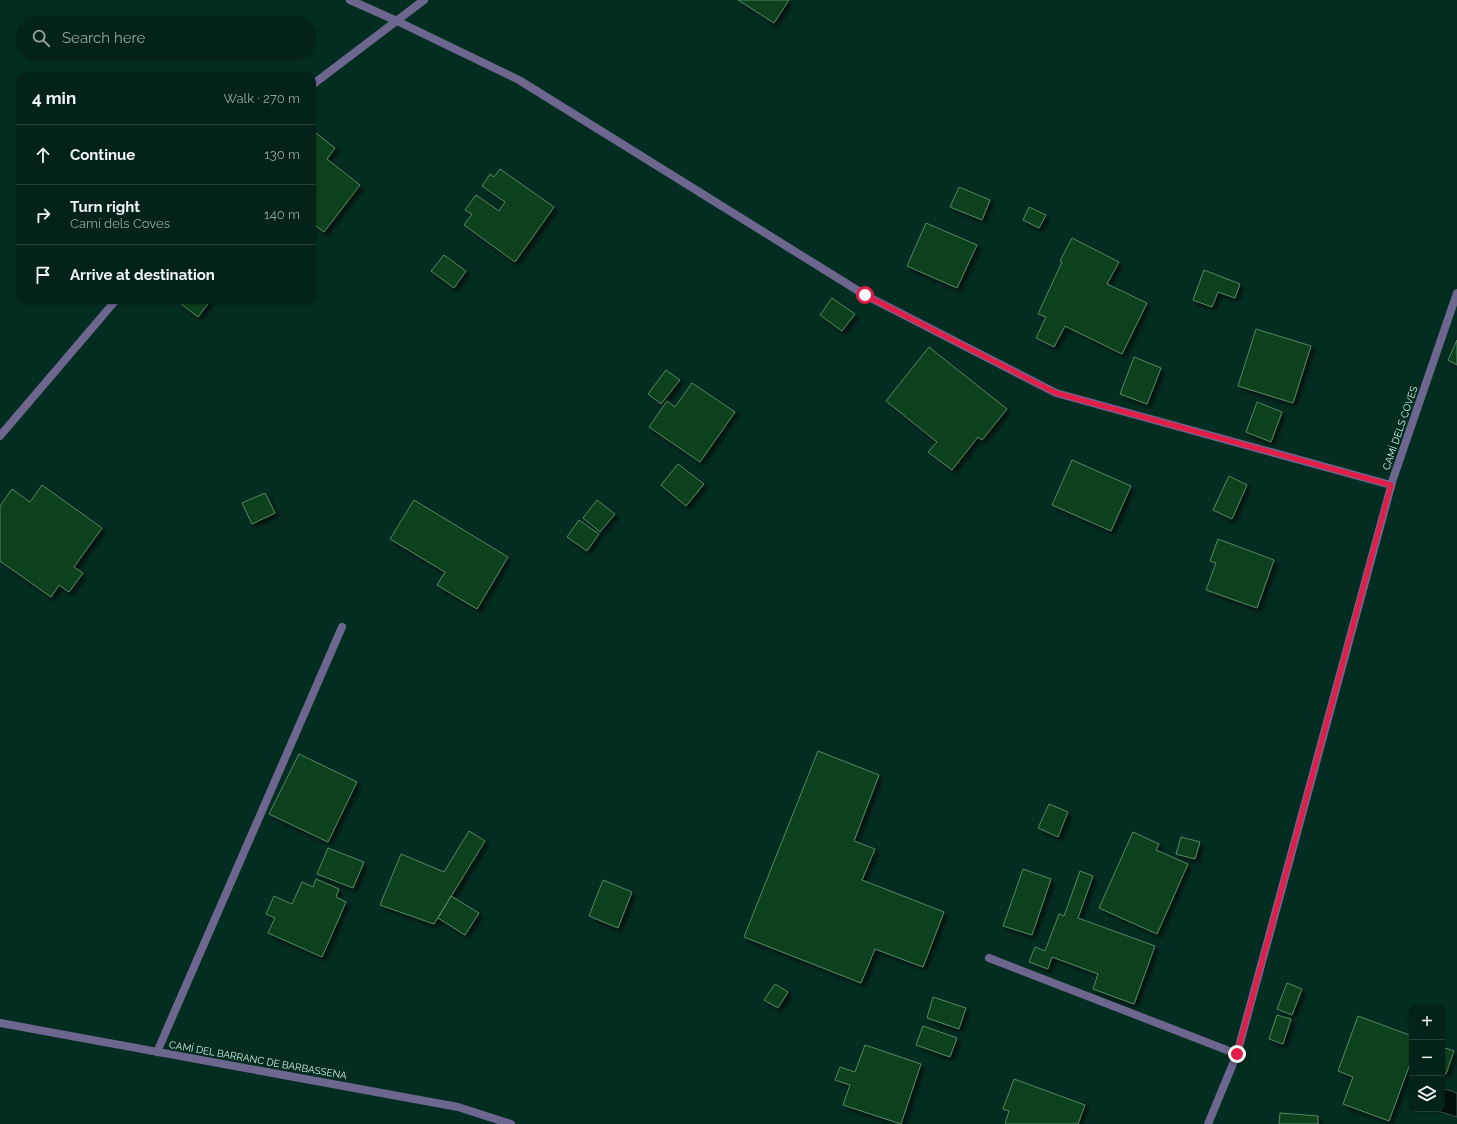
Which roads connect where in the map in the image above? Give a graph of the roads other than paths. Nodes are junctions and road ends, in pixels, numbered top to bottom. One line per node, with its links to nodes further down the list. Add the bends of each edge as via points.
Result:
1 (350, 0): 3 (street)
2 (424, 0): 3 (street)
3 (397, 21): 4 (street); 8 (street, via 519,80 865,295 1056,393)
4 (316, 82)
5 (1457, 293): 8 (street, CAMÍ DELS COVES)
6 (113, 304): 7 (street)
7 (0, 436)
8 (1391, 485): 13 (street, CAMÍ DELS COVES)
9 (342, 627): 12 (street)
10 (990, 958): 13 (street)
11 (0, 1023): 12 (street, CAMÍ DEL BARRANC DE BARBASSENA)
12 (156, 1052): 14 (street, CAMÍ DEL BARRANC DE BARBASSENA, via 458,1107)
13 (1237, 1054): 15 (street, CAMÍ DELS COVES)
14 (511, 1124)
15 (1208, 1124)

